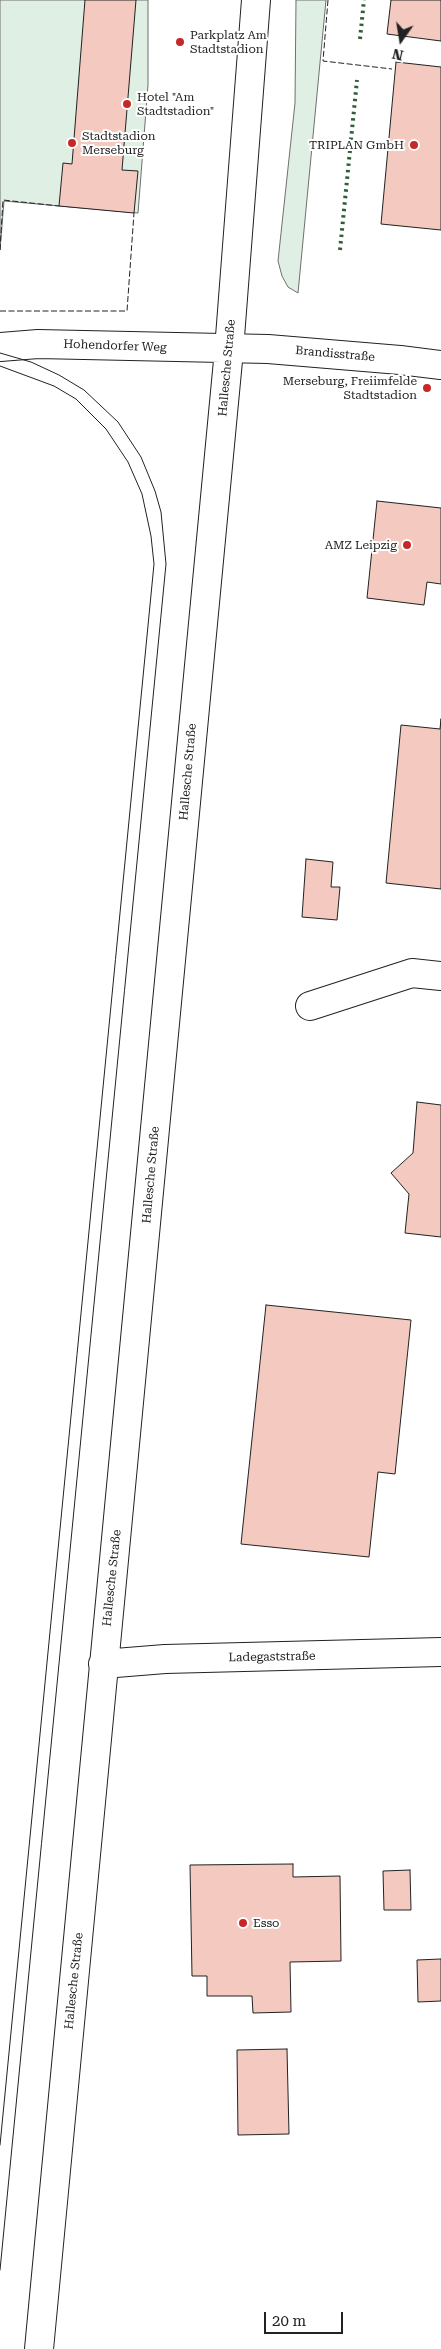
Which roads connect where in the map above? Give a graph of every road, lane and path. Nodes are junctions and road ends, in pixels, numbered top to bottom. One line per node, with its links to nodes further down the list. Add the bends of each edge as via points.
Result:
1 (256, 0): 3 (street, Hallesche Straße)
2 (0, 347): 3 (street, Hohendorfer Weg, via 38,344)
3 (229, 350): 4 (street, Brandisstraße, via 295,351); 8 (street, Hallesche Straße)
4 (441, 365)
5 (441, 976): 6 (street, via 412,973)
6 (310, 1006)
7 (441, 1652): 8 (street, Ladegaststraße, via 165,1659)
8 (104, 1664): 9 (street, Hallesche Straße)
9 (39, 2349)

